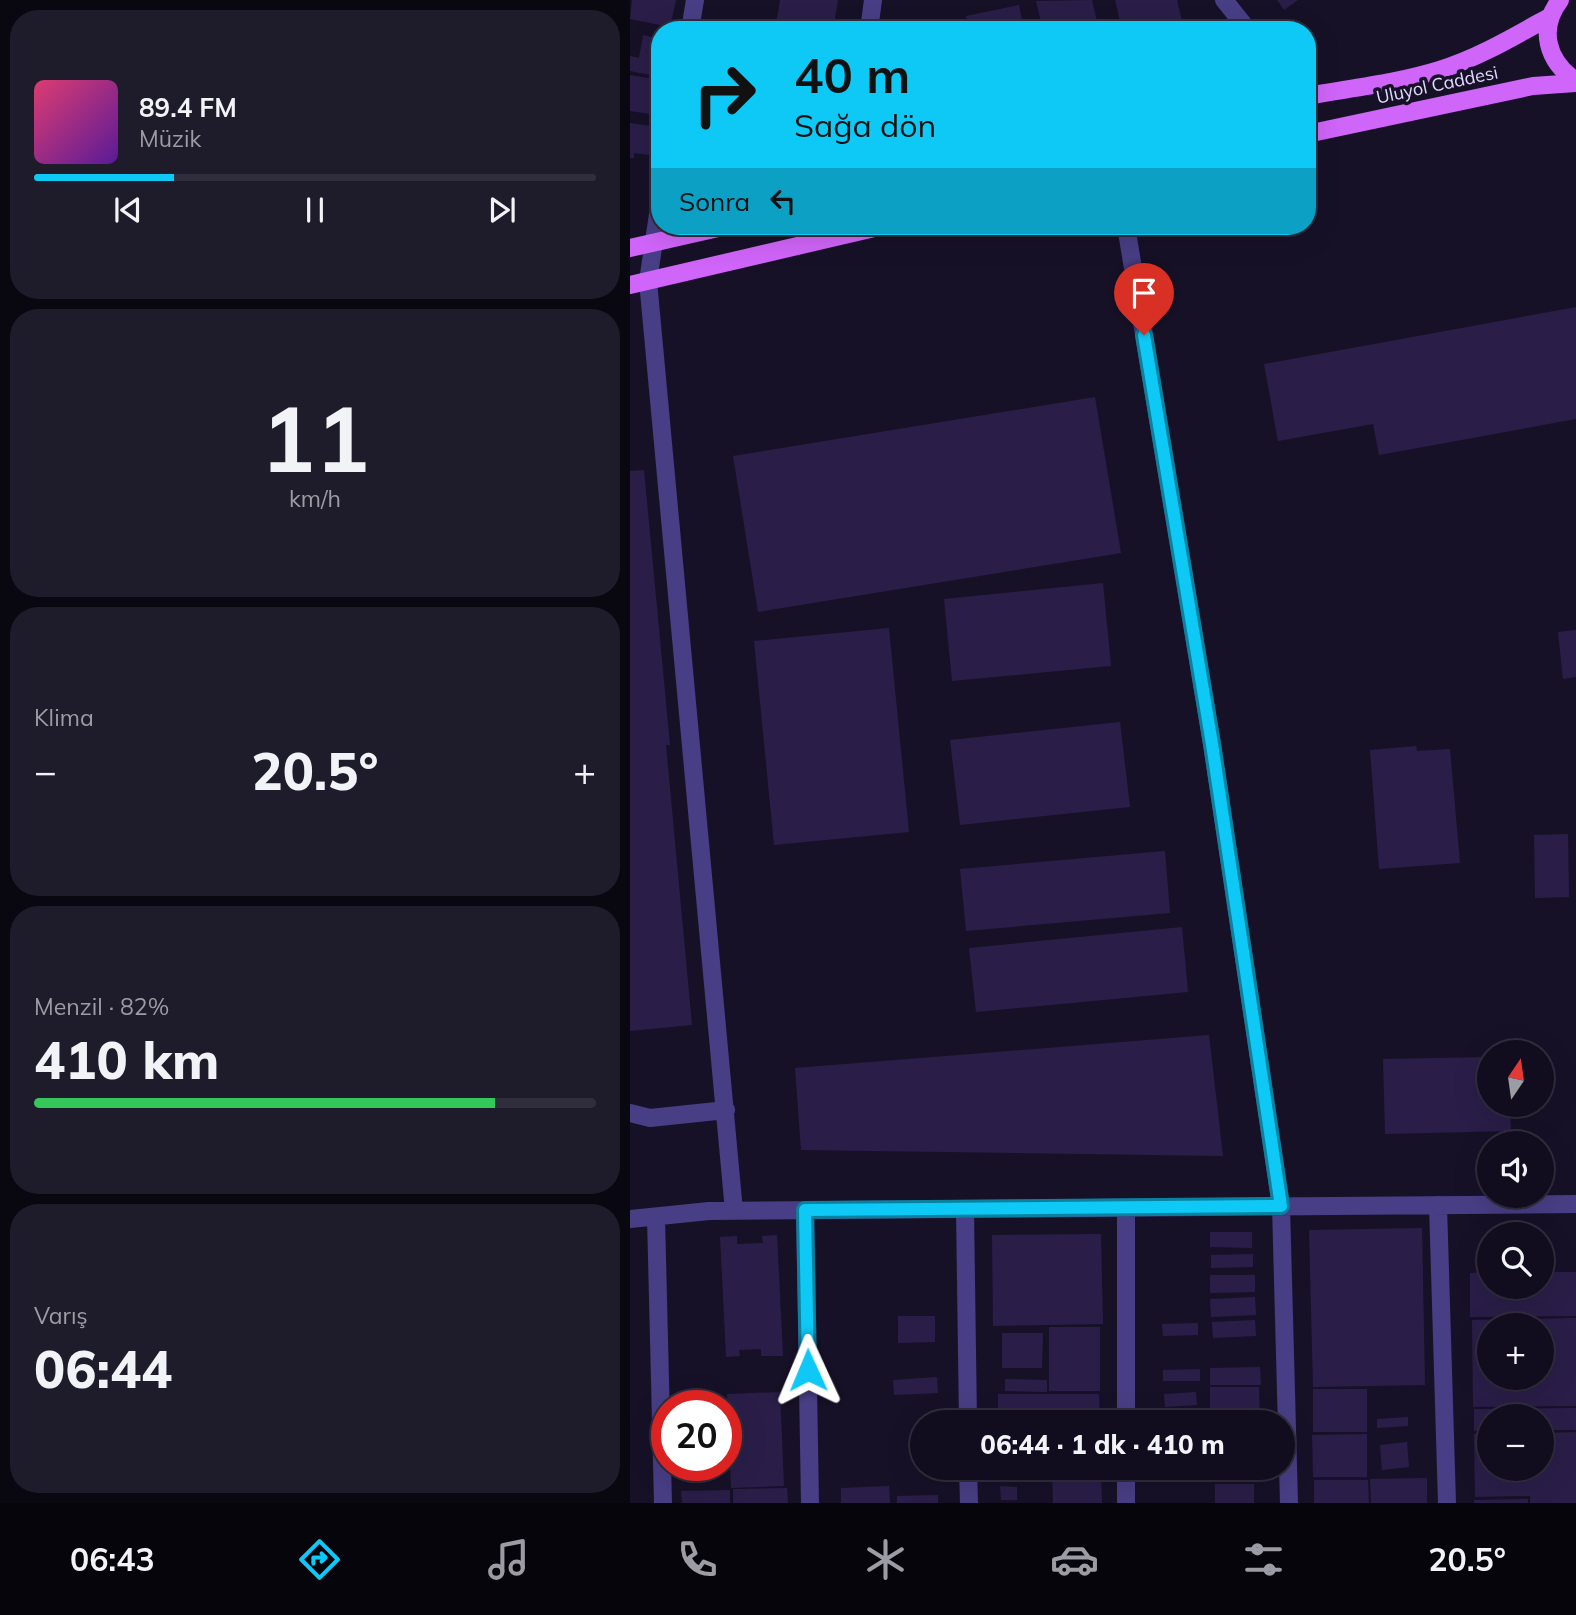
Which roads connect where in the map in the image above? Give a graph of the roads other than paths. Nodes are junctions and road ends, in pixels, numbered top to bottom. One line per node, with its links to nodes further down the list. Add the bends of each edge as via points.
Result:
1 (695, 0): 6 (street)
2 (873, 0): 7 (street)
3 (1224, 0): 8 (street)
4 (1560, 0): 5 (main road)
5 (1551, 16): 9 (main road, via 1548,43 1553,59); 10 (main road, Uluyol Caddesi, via 1440,70)
6 (692, 21)
7 (870, 21)
8 (1241, 21)
9 (1576, 82): 11 (main road, Uluyol Caddesi, via 1520,89)
10 (1316, 94)
11 (1316, 132)
12 (654, 235): 16 (street)
13 (687, 235): 16 (main road)
14 (845, 235): 18 (main road)
15 (1127, 235): 24 (street, via 1212,744)
16 (652, 243): 17 (main road); 18 (street)
17 (630, 248)
18 (648, 281): 19 (main road); 20 (street)
19 (630, 285)
20 (726, 1110): 21 (street, via 650,1118); 28 (street)
21 (630, 1113)
22 (1576, 1204): 23 (street)
23 (1438, 1205): 24 (street); 40 (street)
24 (1281, 1206): 25 (street); 39 (street)
25 (1126, 1208): 26 (street); 32 (street)
26 (965, 1209): 27 (street); 31 (street)
27 (805, 1210): 28 (street); 36 (street)
28 (734, 1211): 29 (street)
29 (656, 1217): 30 (street); 35 (street)
30 (630, 1219)
31 (968, 1410)
32 (1126, 1410)
33 (968, 1480): 37 (street)
34 (1126, 1480): 38 (street)
35 (663, 1503)
36 (810, 1503)
37 (969, 1503)
38 (1126, 1503)
39 (1289, 1503)
40 (1447, 1503)

